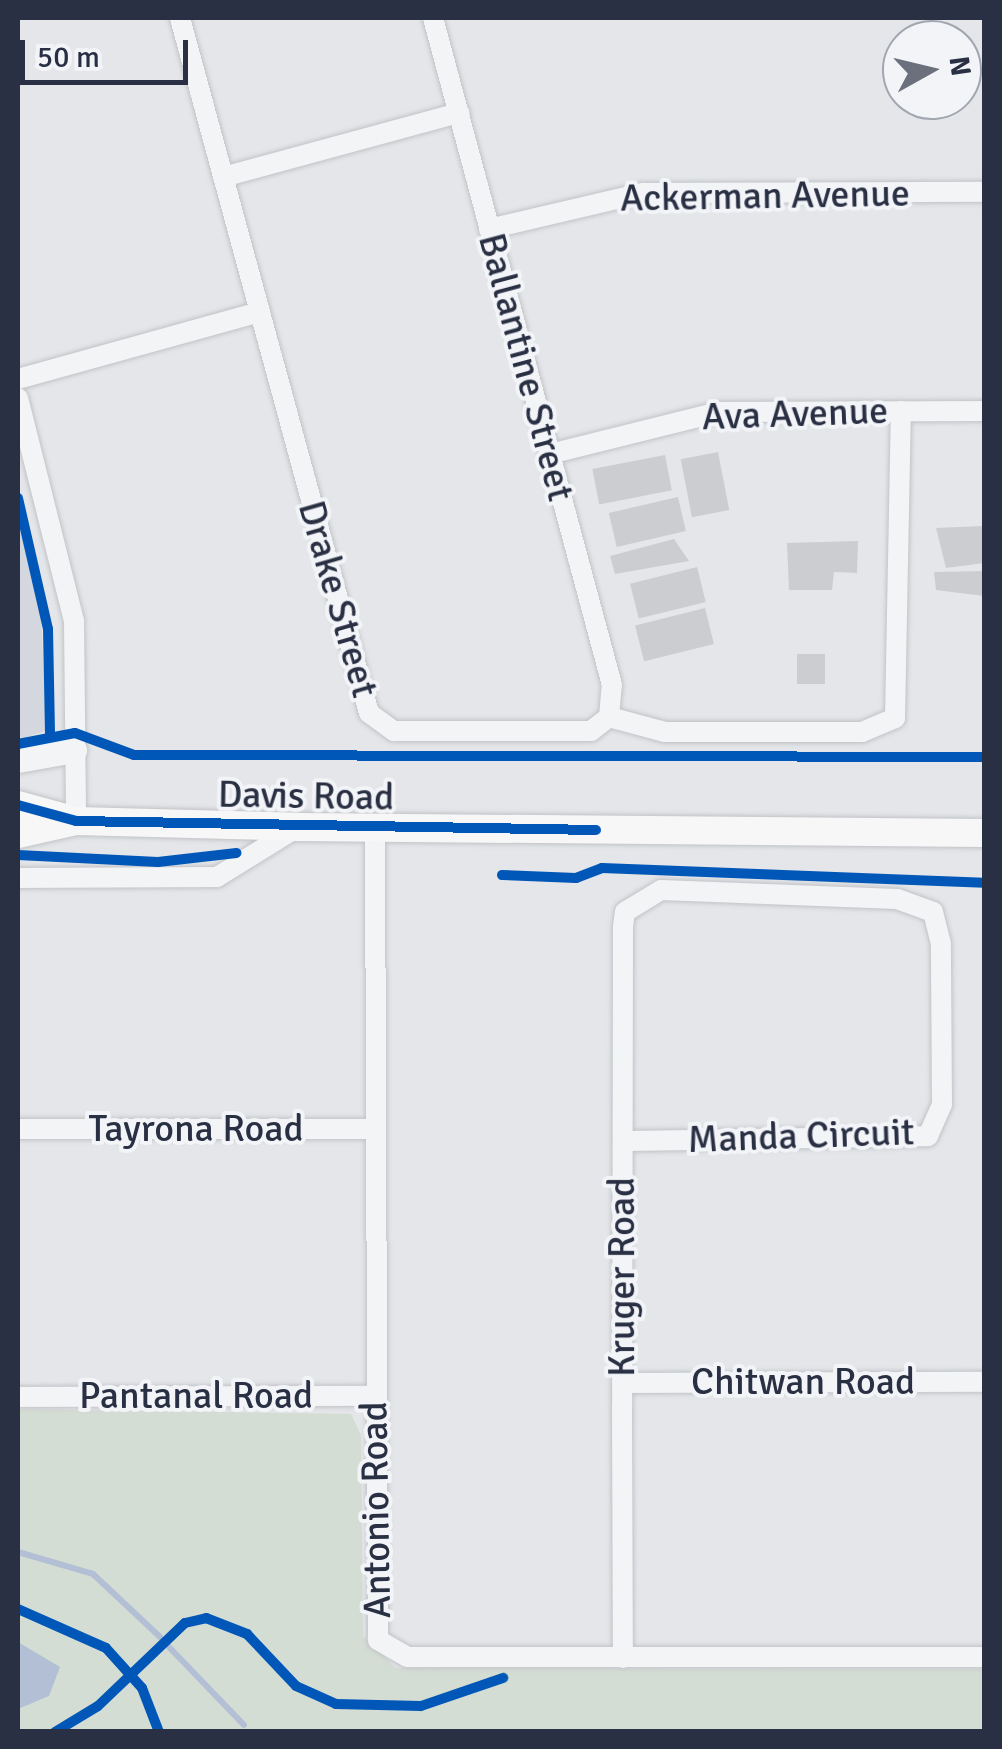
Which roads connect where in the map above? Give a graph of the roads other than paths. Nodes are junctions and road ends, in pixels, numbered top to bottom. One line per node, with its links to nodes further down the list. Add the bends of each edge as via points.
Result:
1 (180, 18): 4 (street, Drake Street)
2 (433, 18): 3 (street, Ballantine Street)
3 (459, 113): 4 (street); 6 (street, Ballantine Street)
4 (223, 177): 7 (street, Drake Street)
5 (984, 192): 6 (street, Ackerman Avenue, via 643,192)
6 (489, 229): 12 (street, Ballantine Street)
7 (260, 312): 8 (street); 13 (street, Drake Street, via 374,720 394,731 583,732)
8 (18, 379)
9 (18, 398): 14 (street, via 74,621)
10 (901, 411): 11 (street, Ava Avenue); 12 (street, Ava Avenue, via 718,412); 13 (street, via 894,718 862,732 665,732)
11 (984, 411)
12 (550, 454): 13 (street, Ballantine Street, via 612,685)
13 (609, 717)
14 (74, 750): 15 (street); 17 (street)
15 (18, 760)
16 (18, 805): 17 (main road, Davis Road)
17 (76, 820): 18 (main road, Davis Road); 21 (main road, Davis Road)
18 (298, 827): 19 (main road, Davis Road); 22 (street, Davis Road, via 218,877)
19 (375, 828): 20 (main road, Davis Road); 24 (street, Antonio Road)
20 (984, 832)
21 (18, 834)
22 (18, 878)
23 (634, 898): 26 (street, Kruger Road, via 623,926); 26 (street, Manda Circuit, via 669,890 926,906 942,944 942,1104 938,1125 914,1140)
24 (374, 1128): 25 (street, Tayrona Road); 30 (street, Antonio Road)
25 (18, 1129)
26 (623, 1141): 28 (street, Kruger Road)
27 (984, 1382): 28 (street, Chitwan Road)
28 (622, 1383): 31 (street, Kruger Road)
29 (18, 1396): 30 (street, Pantanal Road)
30 (374, 1396): 31 (street, Antonio Road, via 374,1617 385,1647 408,1658)
31 (623, 1658): 32 (street, Antonio Road)
32 (984, 1658)

